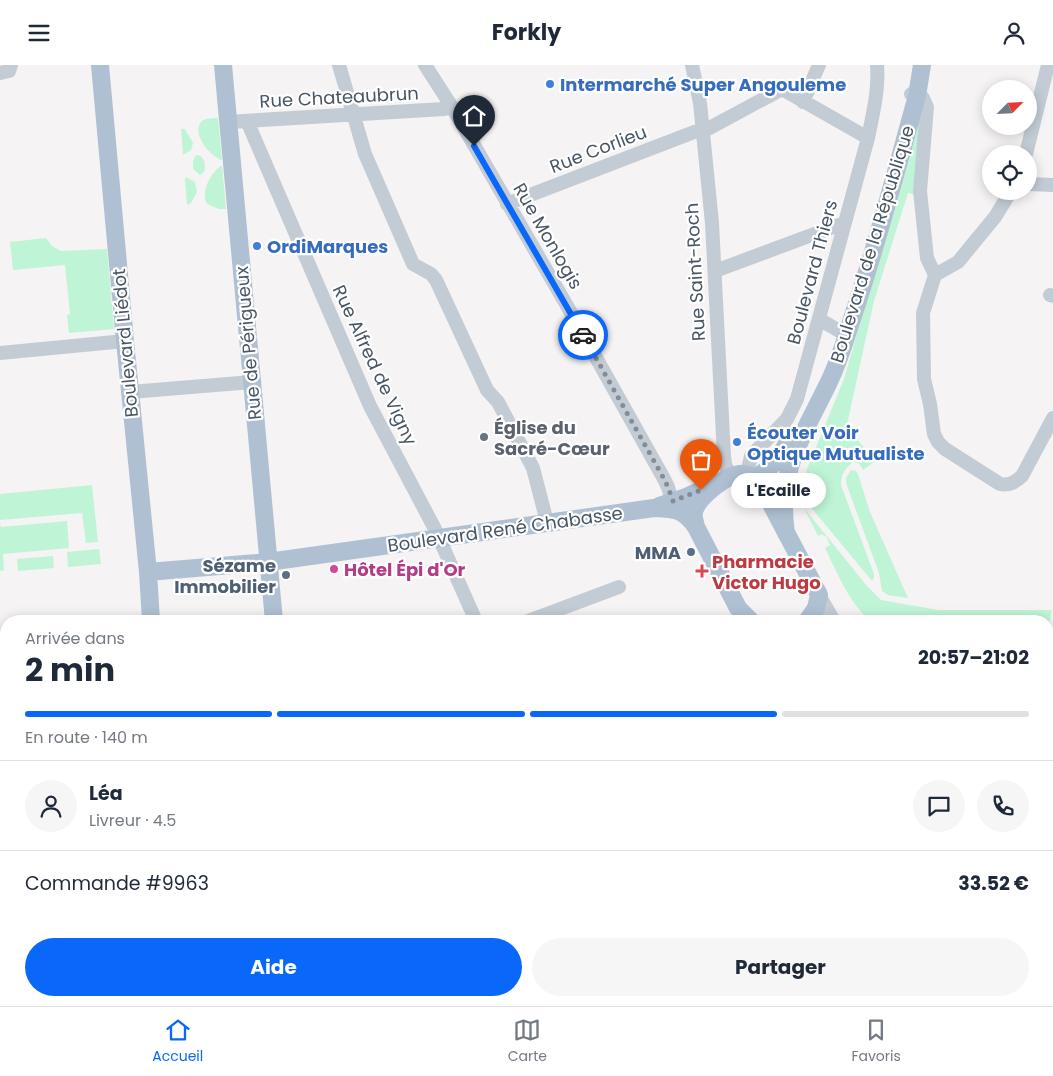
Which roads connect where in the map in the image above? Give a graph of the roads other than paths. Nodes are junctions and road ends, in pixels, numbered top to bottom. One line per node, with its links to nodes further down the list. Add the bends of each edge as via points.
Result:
1 (11, 65): 12 (street, via 9,71)
2 (100, 65): 31 (main road, Boulevard Liédot)
3 (223, 65): 18 (main road, Rue de Périgueux)
4 (339, 65): 16 (street)
5 (425, 65): 15 (street, Rue Monlogis)
6 (692, 65): 19 (street, Rue Saint-Roch)
7 (819, 65): 14 (street)
8 (877, 65): 20 (street, Boulevard Thiers, via 877,97)
9 (916, 65): 13 (main road, Boulevard de la République)
10 (922, 65): 13 (main road, Boulevard de la République)
11 (1048, 65): 21 (street)
12 (0, 73)
13 (914, 95): 28 (street, via 923,98 927,107 920,191 927,257); 30 (main road, Boulevard de la République); 40 (main road, Boulevard de la République, via 852,321 787,476 783,501)
14 (803, 103): 19 (street, Rue Corlieu, via 782,89); 20 (street)
15 (452, 107): 16 (street, Rue Chateaubrun); 25 (street, Rue Monlogis)
16 (353, 114): 17 (street, Rue Chateaubrun); 38 (street, via 365,154 413,265 436,280 487,389 498,402 532,468)
17 (247, 121): 18 (street, Rue Chateaubrun); 41 (street, Rue Alfred de Vigny, via 370,406)
18 (228, 122): 33 (main road, Rue de Périgueux)
19 (702, 130): 25 (street, Rue Corlieu); 27 (street, Rue Saint-Roch)
20 (868, 138): 26 (street, Boulevard Thiers)
21 (1028, 145)
22 (1037, 184): 23 (street)
23 (1053, 185)
24 (1005, 200): 28 (street, via 958,262)
25 (506, 204): 37 (street, Rue Monlogis, via 668,487)
26 (844, 223): 27 (street); 29 (street, Boulevard Thiers)
27 (715, 271): 36 (street, Rue Saint-Roch, via 725,464)
28 (935, 275): 35 (street, via 923,313 924,379 938,442 1007,486 1022,476)
29 (819, 319): 30 (street); 36 (street, Boulevard Thiers, via 792,413 751,456)
30 (841, 332): 36 (main road, Boulevard de la République, via 819,387 788,445 776,462)
31 (124, 341): 32 (street); 34 (main road, Boulevard Liédot)
32 (0, 353)
33 (252, 382): 34 (street); 42 (main road, Rue de Périgueux)
34 (130, 392): 43 (main road, Boulevard Liédot)
35 (1053, 418)
36 (744, 476): 37 (main road, Boulevard René Chabasse); 39 (main road, via 704,494 694,512); 40 (main road, via 760,485)
37 (673, 505): 38 (main road, Boulevard René Chabasse); 39 (main road)
38 (547, 522): 41 (main road, Boulevard René Chabasse)
39 (696, 527): 50 (main road)
40 (786, 533): 45 (main road)
41 (438, 539): 42 (main road, Boulevard René Chabasse); 48 (street, Rue Alfred de Vigny)
42 (268, 561): 43 (main road, Boulevard René Chabasse); 47 (main road, Rue de Périgueux)
43 (148, 572): 46 (main road, Boulevard Liédot)
44 (619, 587): 49 (street)
45 (819, 595): 51 (main road); 52 (street)
46 (151, 615)
47 (273, 615)
48 (473, 615)
49 (544, 615)
50 (741, 615)
51 (811, 615)
52 (831, 615)

